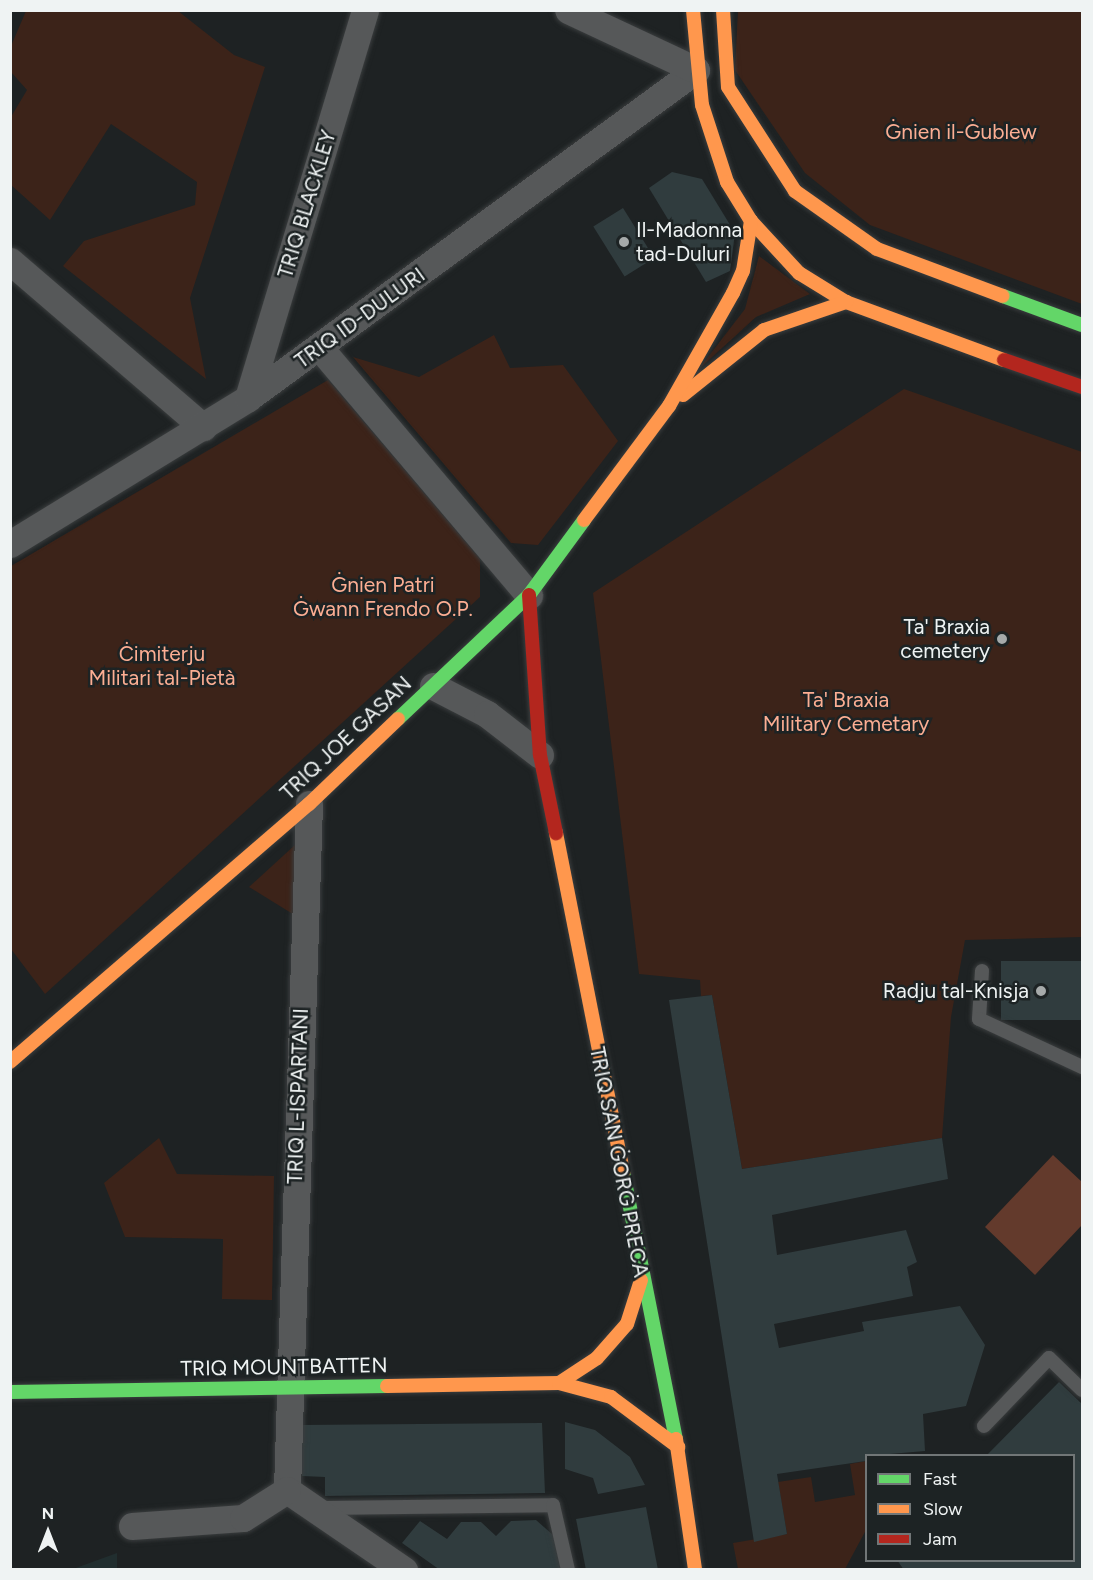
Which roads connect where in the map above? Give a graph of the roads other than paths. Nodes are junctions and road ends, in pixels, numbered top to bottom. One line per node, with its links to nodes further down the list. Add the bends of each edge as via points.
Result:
1 (365, 10): 12 (street, TRIQ BLACKLEY)
2 (568, 10): 5 (street)
3 (693, 10): 5 (main road)
4 (723, 10): 9 (main road, via 728,87 789,182 831,221 877,249)
5 (696, 70): 6 (main road, via 727,182); 10 (street, TRIQ ID-DULURI)
6 (751, 221): 8 (main road, via 799,273); 13 (main road, TRIQ JOE GASAN, via 736,286)
7 (10, 261): 14 (street)
8 (846, 302): 11 (main road); 13 (main road, TRIQ JOE GASAN, via 764,330)
9 (1083, 325)
10 (320, 348): 12 (street, TRIQ ID-DULURI); 16 (street)
11 (1083, 387)
12 (248, 398): 14 (street, TRIQ ID-DULURI)
13 (669, 406): 16 (main road, TRIQ JOE GASAN)
14 (203, 427): 15 (street, TRIQ ID-DULURI)
15 (10, 544)
16 (529, 595): 17 (main road, TRIQ JOE GASAN); 18 (main road, TRIQ SAN ĠORĠ PRECA)
17 (433, 686): 18 (street, via 487,714); 19 (main road, TRIQ JOE GASAN)
18 (540, 755): 23 (main road, TRIQ SAN ĠORĠ PRECA)
19 (309, 804): 21 (main road, TRIQ JOE GASAN); 25 (street, TRIQ L-ISPARTANI)
20 (982, 971): 22 (lane, via 979,1019)
21 (10, 1062)
22 (1083, 1067)
23 (641, 1278): 24 (main road, via 627,1324 597,1358); 29 (main road, TRIQ SAN ĠORĠ PRECA)
24 (559, 1383): 25 (main road, TRIQ MOUNTBATTEN); 29 (main road, TRIQ MOUNTBATTEN, via 611,1397)
25 (287, 1389): 27 (main road, TRIQ MOUNTBATTEN); 30 (street, TRIQ L-ISPARTANI)
26 (1083, 1390): 28 (lane, via 1049,1358)
27 (10, 1392)
28 (984, 1426)
29 (678, 1448): 35 (main road, TRIQ SAN ĠORĠ PRECA)
30 (287, 1490): 31 (street); 32 (street, via 243,1518)
31 (322, 1509): 33 (street); 34 (lane, via 553,1505)
32 (132, 1526)
33 (404, 1569)
34 (568, 1569)
35 (695, 1569)

